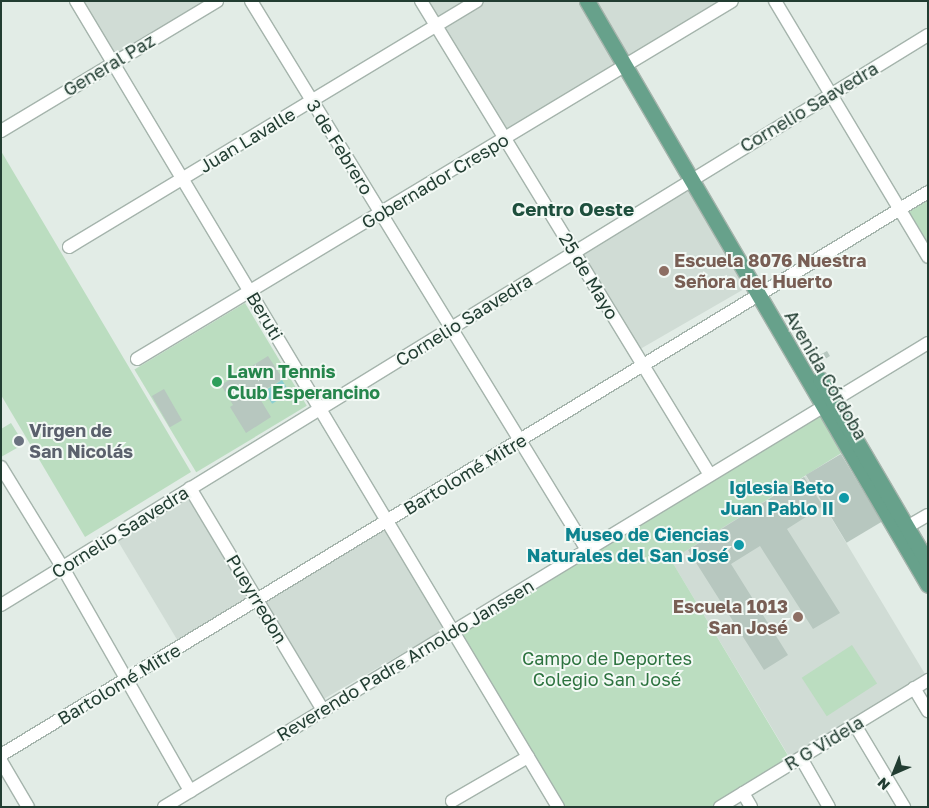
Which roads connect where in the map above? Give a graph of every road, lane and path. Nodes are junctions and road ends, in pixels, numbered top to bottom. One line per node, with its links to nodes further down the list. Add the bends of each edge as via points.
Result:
1 (76, 1): 12 (street, Beruti)
2 (217, 1): 12 (street, General Paz)
3 (251, 1): 15 (street, 3 de Febrero)
4 (421, 1): 10 (street, 25 de Mayo)
5 (477, 1): 10 (street, Juan Lavalle)
6 (587, 1): 13 (main road, Avenida Córdoba)
7 (599, 1): 13 (main road, Avenida Córdoba)
8 (732, 1): 13 (street, Gobernador Crespo)
9 (775, 1): 14 (street)
10 (436, 26): 15 (street, Juan Lavalle); 17 (street, 25 de Mayo)
11 (928, 35): 14 (street, Cornelio Saavedra)
12 (113, 63): 16 (street, General Paz); 19 (street, Beruti)
13 (629, 63): 17 (street, Gobernador Crespo); 18 (main road, Avenida Córdoba)
14 (831, 95): 18 (street, Cornelio Saavedra); 21 (street)
15 (312, 101): 19 (street, Juan Lavalle); 22 (street, 3 de Febrero)
16 (1, 131)
17 (505, 139): 22 (street, Gobernador Crespo); 24 (street, 25 de Mayo)
18 (695, 177): 24 (street, Cornelio Saavedra); 27 (main road, Avenida Córdoba)
19 (183, 179): 23 (street, Juan Lavalle); 26 (street, Beruti)
20 (928, 192): 21 (street, Bartolomé Mitre)
21 (899, 209): 25 (street); 27 (street, Bartolomé Mitre)
22 (381, 213): 26 (street, Gobernador Crespo); 28 (street, 3 de Febrero)
23 (69, 247)
24 (574, 252): 28 (street, Cornelio Saavedra); 31 (street, 25 de Mayo)
25 (928, 256)
26 (250, 291): 30 (street, Gobernador Crespo); 33 (street, Beruti)
27 (762, 292): 31 (street, Bartolomé Mitre); 32 (main road, Avenida Córdoba)
28 (451, 328): 33 (street, Cornelio Saavedra); 34 (street, 3 de Febrero)
29 (928, 343): 32 (street, Reverendo Padre Arnoldo Janssen)
30 (137, 359)
31 (643, 366): 34 (street, Bartolomé Mitre); 36 (street, 25 de Mayo)
32 (828, 403): 36 (street, Reverendo Padre Arnoldo Janssen); 40 (main road, Avenida Córdoba); 44 (main road, Avenida Córdoba)
33 (320, 408): 37 (street, Cornelio Saavedra); 39 (street, Beruti)
34 (520, 441): 39 (street, Bartolomé Mitre); 41 (street, 3 de Febrero)
35 (1, 466): 43 (street)
36 (710, 475): 41 (street, Reverendo Padre Arnoldo Janssen)
37 (190, 488): 43 (street, Cornelio Saavedra); 45 (street, Pueyrredon)
38 (928, 515): 40 (street)
39 (388, 521): 45 (street, Bartolomé Mitre); 47 (street, Beruti)
40 (907, 527): 42 (main road, Avenida Córdoba)
41 (587, 550): 47 (street, Reverendo Padre Arnoldo Janssen)
42 (928, 563)
43 (63, 568): 46 (street, Cornelio Saavedra); 48 (street)
44 (928, 585)
45 (258, 600): 48 (street, Bartolomé Mitre); 51 (street, Pueyrredon)
46 (1, 605)
47 (453, 631): 51 (street, Reverendo Padre Arnoldo Janssen); 55 (street, Beruti)
48 (128, 679): 54 (street, Bartolomé Mitre); 58 (street)
49 (928, 680): 50 (street, R G Videla)
50 (914, 688): 52 (street); 53 (street, R G Videla)
51 (323, 710): 58 (street, Reverendo Padre Arnoldo Janssen)
52 (928, 711)
53 (855, 724): 56 (street, R G Videla); 67 (street)
54 (1, 755)
55 (528, 757): 60 (street); 63 (street, Beruti)
56 (801, 758): 59 (street, R G Videla); 66 (street)
57 (1, 761): 61 (street)
58 (190, 791): 62 (street, Reverendo Padre Arnoldo Janssen)
59 (743, 793): 64 (street, R G Videla); 65 (street)
60 (452, 801)
61 (28, 807)
62 (164, 807)
63 (558, 807)
64 (720, 807)
65 (751, 807)
66 (829, 807)
67 (904, 807)

